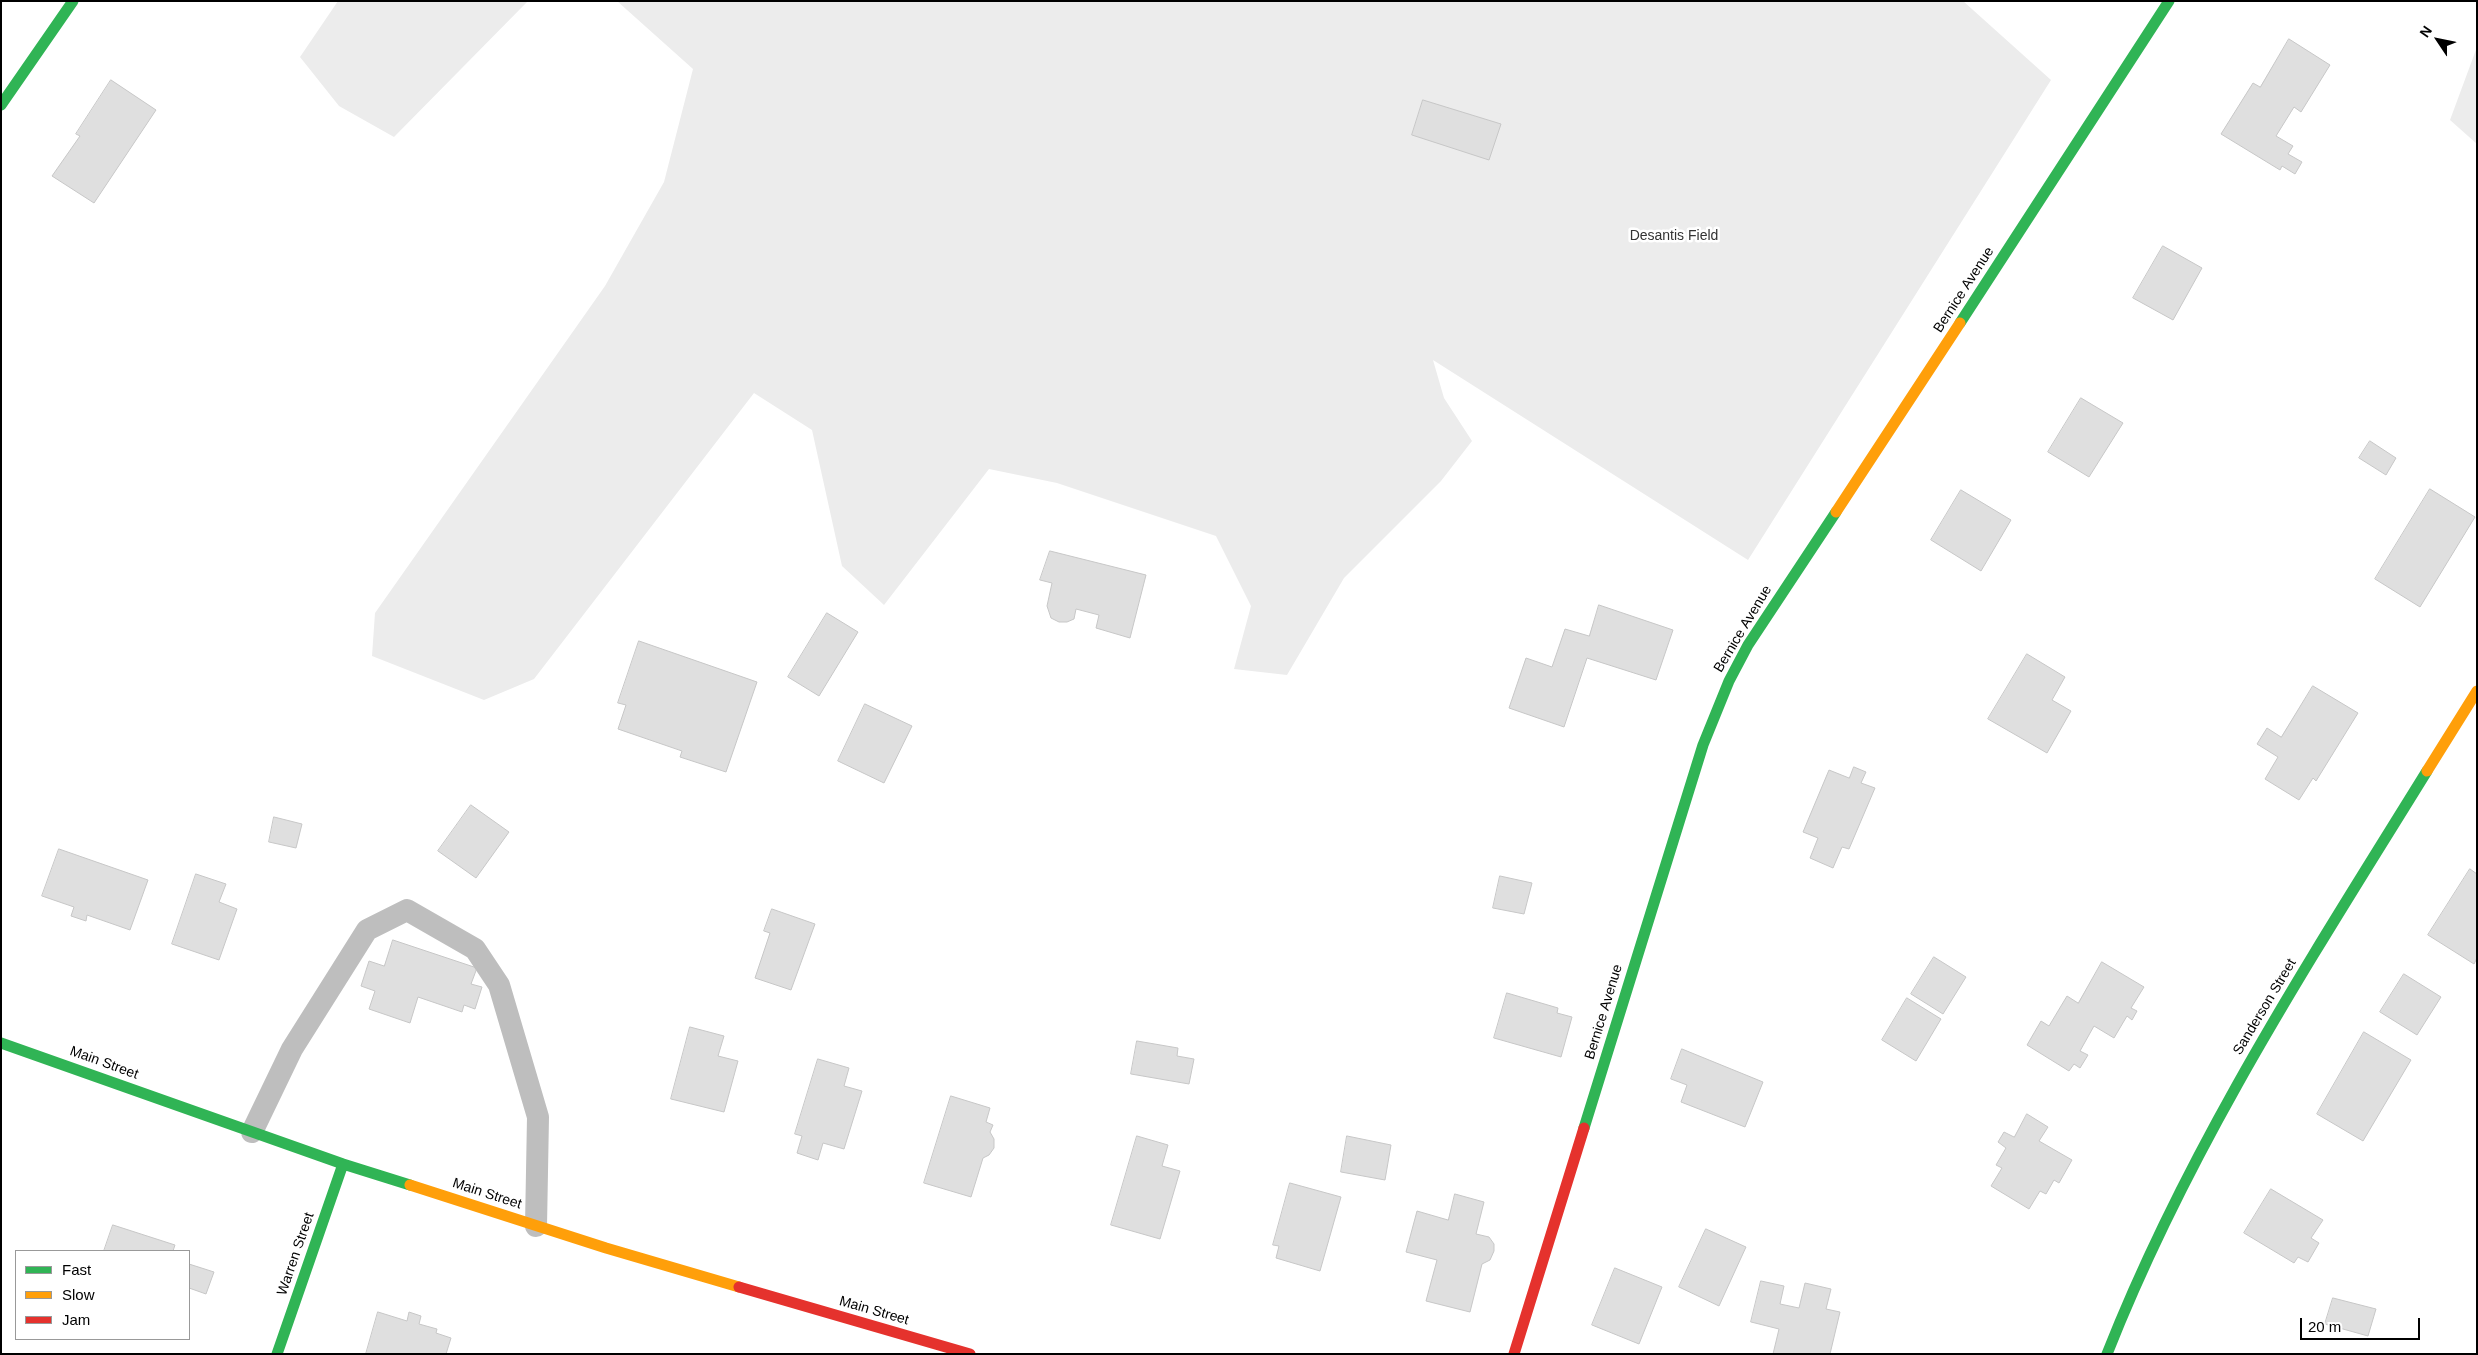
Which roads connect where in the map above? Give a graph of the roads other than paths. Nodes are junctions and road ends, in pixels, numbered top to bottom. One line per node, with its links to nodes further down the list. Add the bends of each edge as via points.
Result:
1 (73, 1): 3 (street)
2 (2169, 1): 11 (street, Bernice Avenue, via 1748,645 1729,680 1703,745)
3 (1, 105)
4 (2477, 691): 12 (street, Sanderson Street, via 2279,1011 2225,1105 2149,1254)
5 (1, 1043): 6 (street, Main Street)
6 (252, 1132): 7 (street, Main Street); 8 (lane, via 292,1050 367,930 407,910 475,949 500,985 538,1117)
7 (342, 1164): 8 (street, Main Street); 9 (street, Warren Street)
8 (536, 1226): 10 (street, Main Street)
9 (277, 1354)
10 (970, 1354)
11 (1514, 1354)
12 (2107, 1354)

